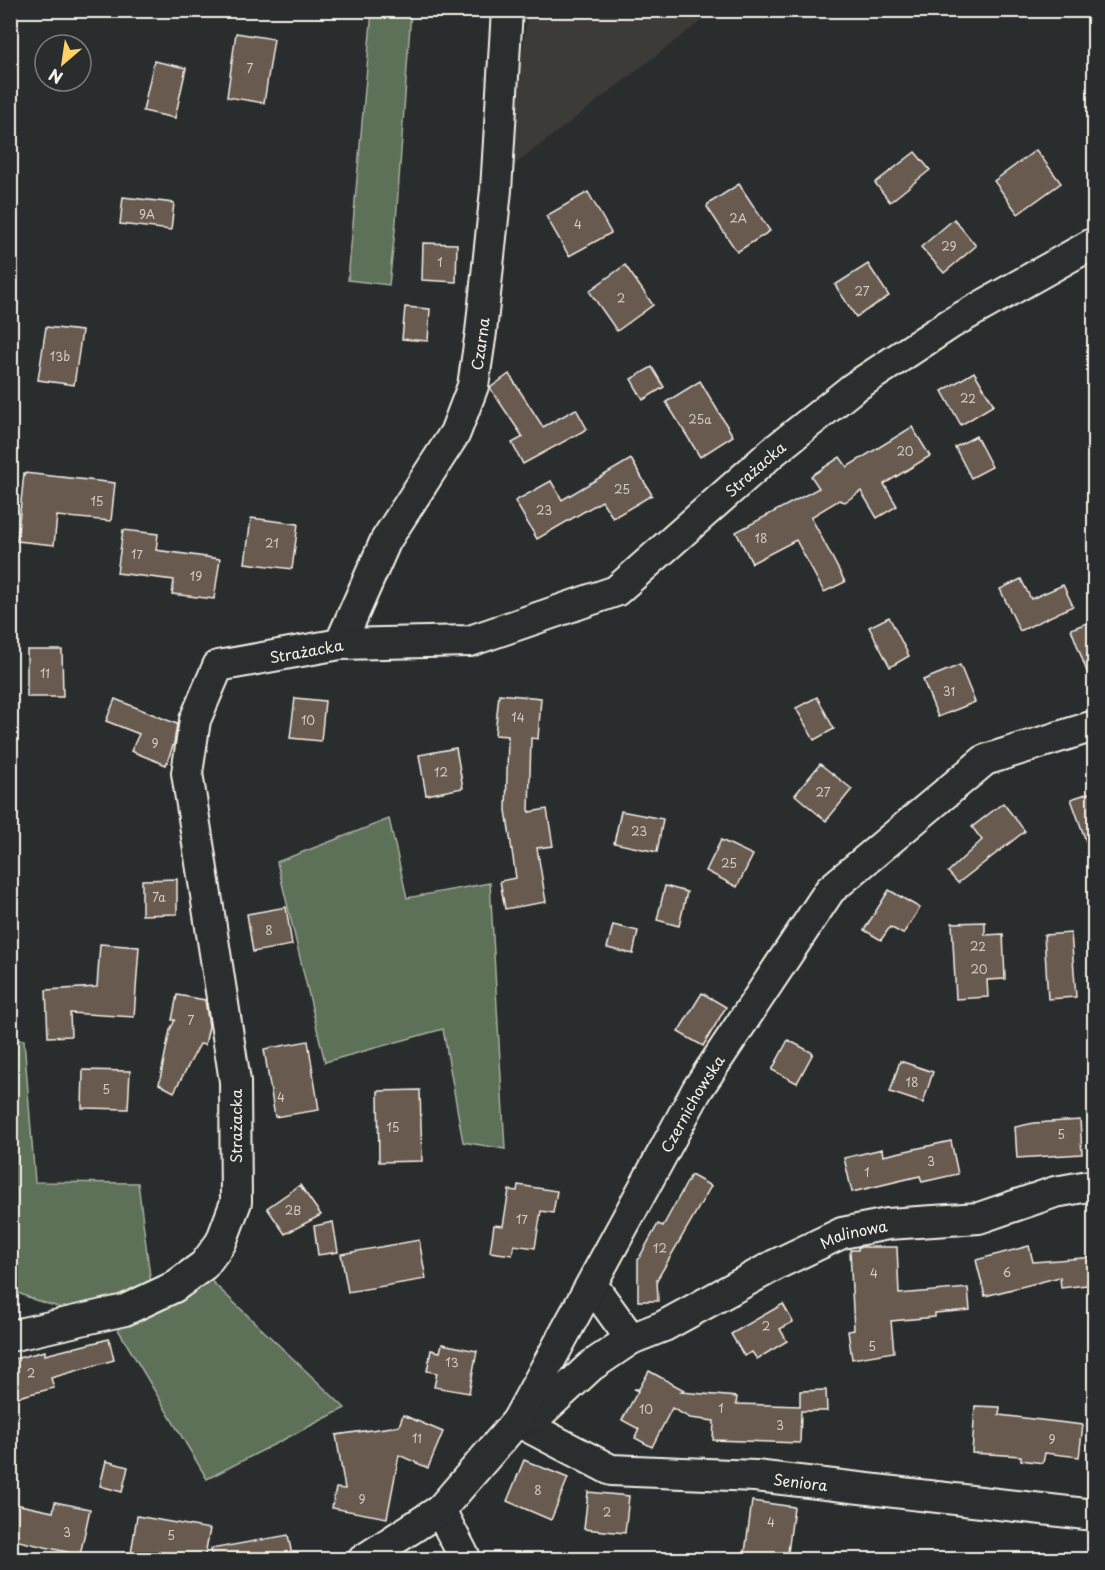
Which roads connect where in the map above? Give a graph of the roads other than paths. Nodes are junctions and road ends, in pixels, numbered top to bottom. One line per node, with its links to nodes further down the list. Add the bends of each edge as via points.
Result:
1 (507, 10): 3 (street, Czarna, via 496,190 473,386 455,433 386,540)
2 (1095, 243): 3 (street, Strażacka, via 950,324 853,388 774,451 615,591 470,641)
3 (340, 644): 7 (street, Strażacka, via 218,666 195,720 187,773 235,1081 236,1202 221,1242 204,1265 174,1287 125,1310)
4 (1095, 726): 6 (street, Czernichowska, via 985,760 830,890 697,1090)
5 (1095, 1185): 8 (street, Malinowa, via 1055,1192 979,1218 888,1224 842,1233 664,1326)
6 (592, 1285): 8 (street); 9 (street, Czernichowska)
7 (10, 1336)
8 (631, 1339): 9 (street, Malinowa, via 591,1366 538,1415)
9 (517, 1421): 10 (street, Czernichowska); 11 (street, Seniora, via 610,1470 755,1476)
10 (440, 1510): 12 (street, Czernichowska); 13 (street)
11 (1095, 1515)
12 (363, 1560)
13 (466, 1560)

